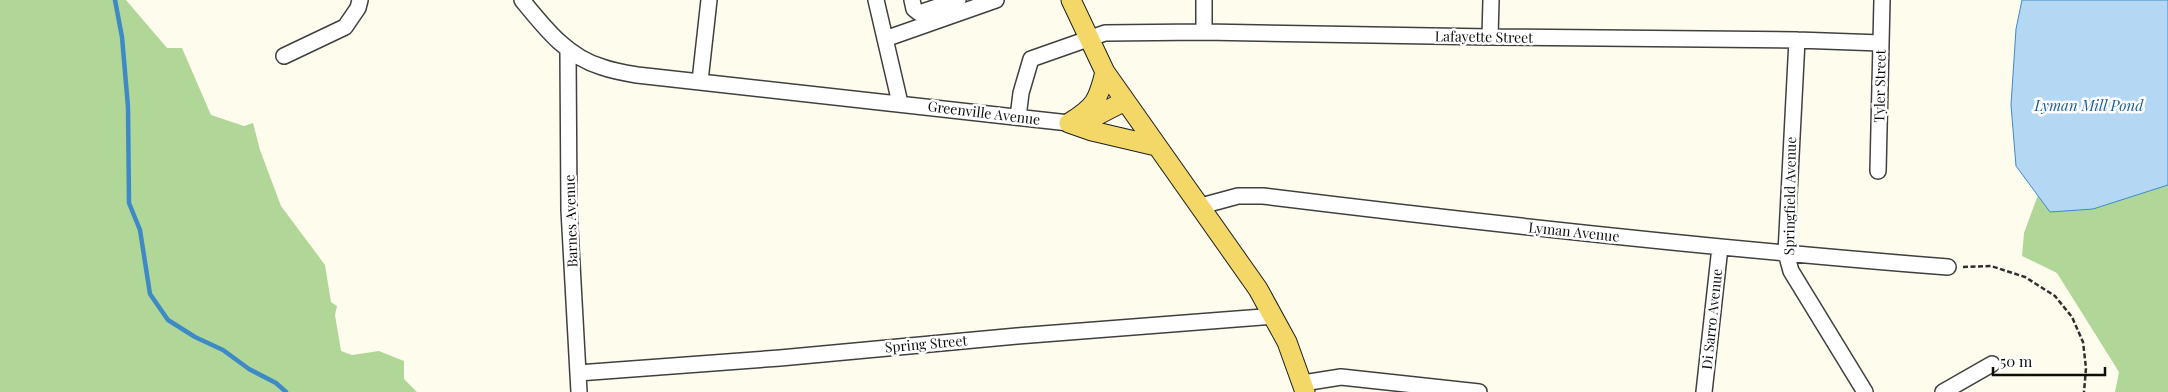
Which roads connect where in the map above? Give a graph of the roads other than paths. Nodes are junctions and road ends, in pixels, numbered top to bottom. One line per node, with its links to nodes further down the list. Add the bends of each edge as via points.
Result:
1 (360, 0): 19 (street, via 345,27)
2 (522, 0): 18 (street, Greenville Avenue)
3 (709, 0): 21 (street)
4 (876, 0): 15 (street)
5 (912, 0): 6 (street, via 914,9 919,13)
6 (958, 0)
7 (996, 0): 15 (street)
8 (1071, 0): 13 (main road)
9 (1204, 0): 12 (street)
10 (1491, 0): 14 (street)
11 (1882, 0): 17 (street, Tyler Street)
12 (1204, 32): 13 (street, Lafayette Street, via 1105,32); 14 (street, Lafayette Street)
13 (1088, 37): 20 (main road); 24 (street, via 1031,59 1020,93)
14 (1490, 37): 16 (street, Lafayette Street)
15 (885, 40): 23 (street)
16 (1797, 40): 17 (street, Lafayette Street); 31 (street, Springfield Avenue)
17 (1881, 43): 28 (street, Tyler Street)
18 (568, 51): 21 (street, Greenville Avenue, via 600,67 637,75); 35 (street, Barnes Avenue, via 569,210)
19 (284, 56)
20 (1105, 72): 22 (main road); 26 (main road, via 1096,102 1085,114)
21 (700, 81): 23 (street, Greenville Avenue)
22 (1125, 101): 25 (main road, Greenville Avenue); 27 (main road)
23 (900, 103): 24 (street, Greenville Avenue)
24 (1018, 117): 26 (street, Greenville Avenue)
25 (1090, 119): 26 (street, Greenville Avenue)
26 (1069, 123): 27 (main road)
27 (1156, 146): 29 (main road)
28 (1878, 171)
29 (1201, 206): 30 (street, Lyman Avenue, via 1238,196 1264,196); 33 (main road)
30 (1720, 247): 31 (street, Lyman Avenue); 39 (street, Di Sarro Avenue)
31 (1786, 253): 32 (street, Lyman Avenue); 40 (street, Springfield Avenue, via 1791,271)
32 (1948, 267)
33 (1274, 316): 35 (street, Spring Street); 36 (main road)
34 (1992, 364): 41 (street)
35 (578, 372): 37 (street, Barnes Avenue)
36 (1304, 388): 38 (street, via 1341,378)
37 (579, 392)
38 (1479, 392)
39 (1704, 392)
40 (1865, 392)
41 (1943, 392)

